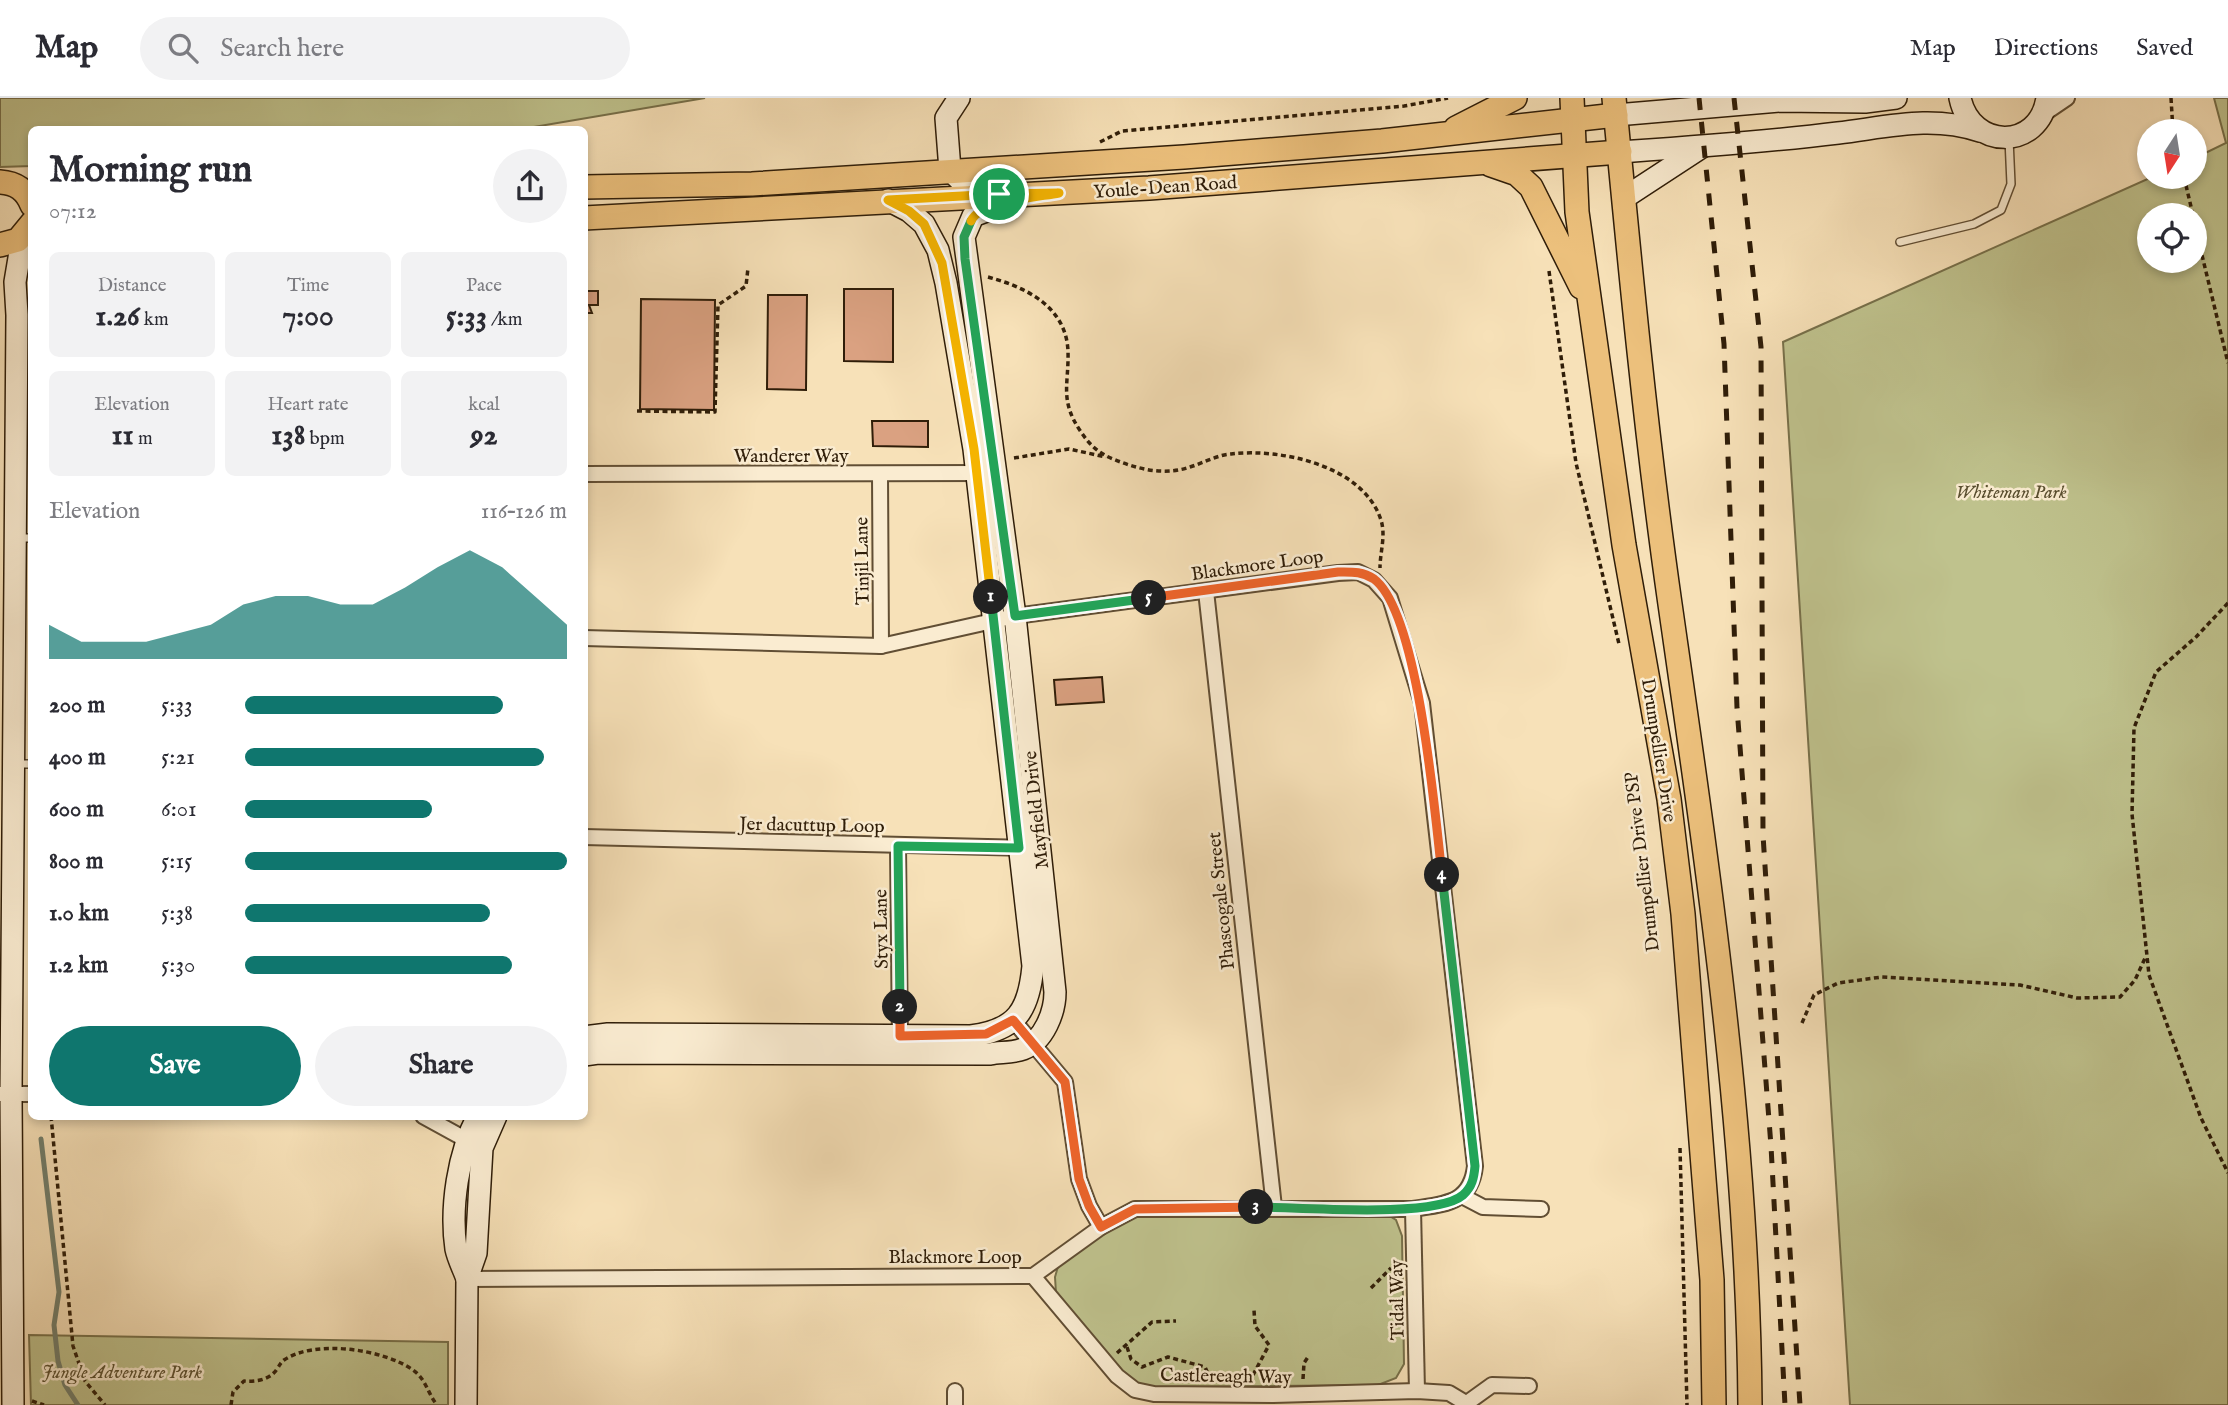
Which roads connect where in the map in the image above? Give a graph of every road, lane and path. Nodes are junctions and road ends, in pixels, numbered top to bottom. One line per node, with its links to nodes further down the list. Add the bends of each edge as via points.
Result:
1 (959, 98): 25 (street, via 946,118)
2 (1402, 98): 11 (path)
3 (1448, 98): 11 (path)
4 (1515, 98): 18 (main road)
5 (1738, 98): 15 (lane)
6 (1896, 98): 15 (street)
7 (1960, 98): 17 (street, via 1969,122)
8 (2067, 98): 12 (street)
9 (2171, 98): 16 (path)
10 (1652, 105): 13 (street); 15 (street)
11 (1404, 106): 24 (path, via 1122,131 1098,143)
12 (2044, 106): 19 (street, via 2034,126)
13 (1615, 107): 14 (main road, Youle-Dean Road); 21 (main road, Drumpellier Drive)
14 (1572, 109): 18 (main road, Youle-Dean Road); 22 (main road, Drumpellier Drive)
15 (1689, 109)
16 (2172, 119)
17 (1980, 131): 19 (street); 20 (street, via 1958,124 1901,122)
18 (1444, 134): 24 (main road, Youle-Dean Road)
19 (2009, 138): 37 (lane, via 2011,184 2001,210 1974,224)
20 (1703, 146): 21 (street); 31 (street)
21 (1620, 152): 22 (main road, Youle-Dean Road); 31 (main road, Drumpellier Drive)
22 (1574, 157): 23 (main road, Youle-Dean Road); 42 (main road, Drumpellier Drive)
23 (1482, 162): 28 (main road, Youle-Dean Road); 42 (main road, via 1517,174 1531,187)
24 (1084, 163): 25 (main road, Youle-Dean Road)
25 (950, 170): 27 (main road, Youle-Dean Road, via 752,184); 29 (street, via 965,185)
26 (0, 182): 30 (main road)
27 (588, 187)
28 (1059, 193): 29 (main road, Youle-Dean Road); 46 (street, Mayfield Drive, via 986,208 973,216 964,237)
29 (999, 194): 32 (main road, Youle-Dean Road)
30 (28, 195)
31 (1624, 198): 108 (main road, Drumpellier Drive, via 1660,527 1722,975 1748,1288)
32 (888, 200): 34 (main road, Youle-Dean Road); 46 (street, Mayfield Drive, via 924,224 938,250)
33 (588, 218): 34 (main road, Youle-Dean Road)
34 (627, 218): 35 (street)
35 (588, 224)
36 (21, 235): 49 (street, via 15,291)
37 (1899, 242)
38 (1547, 265): 57 (path, via 1576,463)
39 (748, 268): 44 (path, via 746,286 718,305 715,412)
40 (2206, 273): 43 (path)
41 (976, 274): 45 (path, via 1034,294 1051,309 1063,328 1068,350 1065,397 1072,418 1097,451)
42 (1591, 309): 107 (main road, Drumpellier Drive, via 1683,914 1712,1280)
43 (2228, 363)
44 (637, 411)
45 (1111, 458): 46 (path, via 1069,449); 50 (path, via 1167,471 1229,454 1311,460 1359,489 1372,503 1382,527)
46 (995, 468): 48 (street, Wanderer Way); 53 (street, Mayfield Drive); 54 (street, Mayfield Drive)
47 (588, 474): 48 (street, Wanderer Way)
48 (880, 475): 56 (street, Tinjil Lane)
49 (25, 538): 58 (street)
50 (1381, 573)
51 (1206, 591): 53 (street, Blackmore Loop); 77 (street, Blackmore Loop, via 1358,572 1374,580 1390,598 1422,703 1475,1166 1473,1182); 78 (street, Phascogale Street)
52 (2228, 603): 62 (path, via 2156,672 2134,728 2132,814)
53 (1015, 616): 54 (street); 61 (street, Mayfield Drive)
54 (993, 621): 56 (street); 61 (street, Mayfield Drive)
55 (588, 638): 56 (street)
56 (881, 646)
57 (1620, 648)
58 (24, 764): 69 (street)
59 (588, 837): 60 (street, Jer dacuttup Loop)
60 (898, 846): 61 (street, Jer dacuttup Loop); 67 (street, Styx Lane)
61 (1029, 848): 63 (street, Mayfield Drive, via 1031,992 1024,1010); 66 (street, Mayfield Drive, via 1055,1000 1046,1026)
62 (2147, 954): 64 (path, via 2120,997 2077,998 2020,985 1853,979 1814,995); 76 (path, via 2149,975 2201,1118)
63 (1013, 1020): 66 (street); 67 (street, via 986,1034)
64 (1802, 1023)
65 (588, 1036): 67 (street)
66 (1032, 1042): 67 (street, via 1025,1049 1001,1052); 81 (street, via 1065,1082 1079,1179)
67 (900, 1045): 68 (street)
68 (588, 1054)
69 (14, 1094): 98 (street)
70 (51, 1120): 101 (path, via 73,1346 85,1381)
71 (430, 1120): 74 (street)
72 (478, 1120): 74 (street)
73 (493, 1120): 74 (street)
74 (475, 1144): 84 (street, via 476,1253)
75 (1679, 1147): 106 (path)
76 (2228, 1173)
77 (1462, 1196): 79 (street, Blackmore Loop, via 1446,1204); 80 (street, via 1483,1207)
78 (1274, 1207): 79 (street, Blackmore Loop); 81 (street, Blackmore Loop, via 1135,1209)
79 (1413, 1209): 96 (street, Tidal Way)
80 (1541, 1209)
81 (1101, 1227): 83 (street, Blackmore Loop)
82 (1391, 1268): 85 (path)
83 (1033, 1276): 84 (street, Blackmore Loop); 95 (street, Castlereagh Way, via 1117,1376)
84 (467, 1279): 104 (street)
85 (1371, 1288)
86 (1254, 1310): 91 (path, via 1255,1325 1269,1345)
87 (1176, 1321): 88 (path, via 1152,1322 1133,1335)
88 (1127, 1347): 89 (path); 92 (path, via 1135,1364 1142,1367 1175,1357 1205,1367)
89 (1115, 1354)
90 (1308, 1357): 93 (path)
91 (1253, 1374)
92 (1209, 1376)
93 (1303, 1380)
94 (1529, 1385): 99 (street, Castlereagh Way, via 1492,1385)
95 (1135, 1390): 97 (street, Castlereagh Way); 105 (street)
96 (1417, 1391): 97 (street, Castlereagh Way); 99 (street, Castlereagh Way, via 1449,1393)
97 (1302, 1400)
98 (19, 1402): 100 (path)
99 (1468, 1404)
100 (44, 1405)
101 (105, 1405)
102 (231, 1405): 103 (path, via 233,1392 244,1381 263,1380 284,1360 319,1349 350,1349 371,1352 413,1370)
103 (437, 1405)
104 (466, 1405)
105 (1135, 1405)
106 (1687, 1405)
107 (1714, 1405)
108 (1750, 1405)

